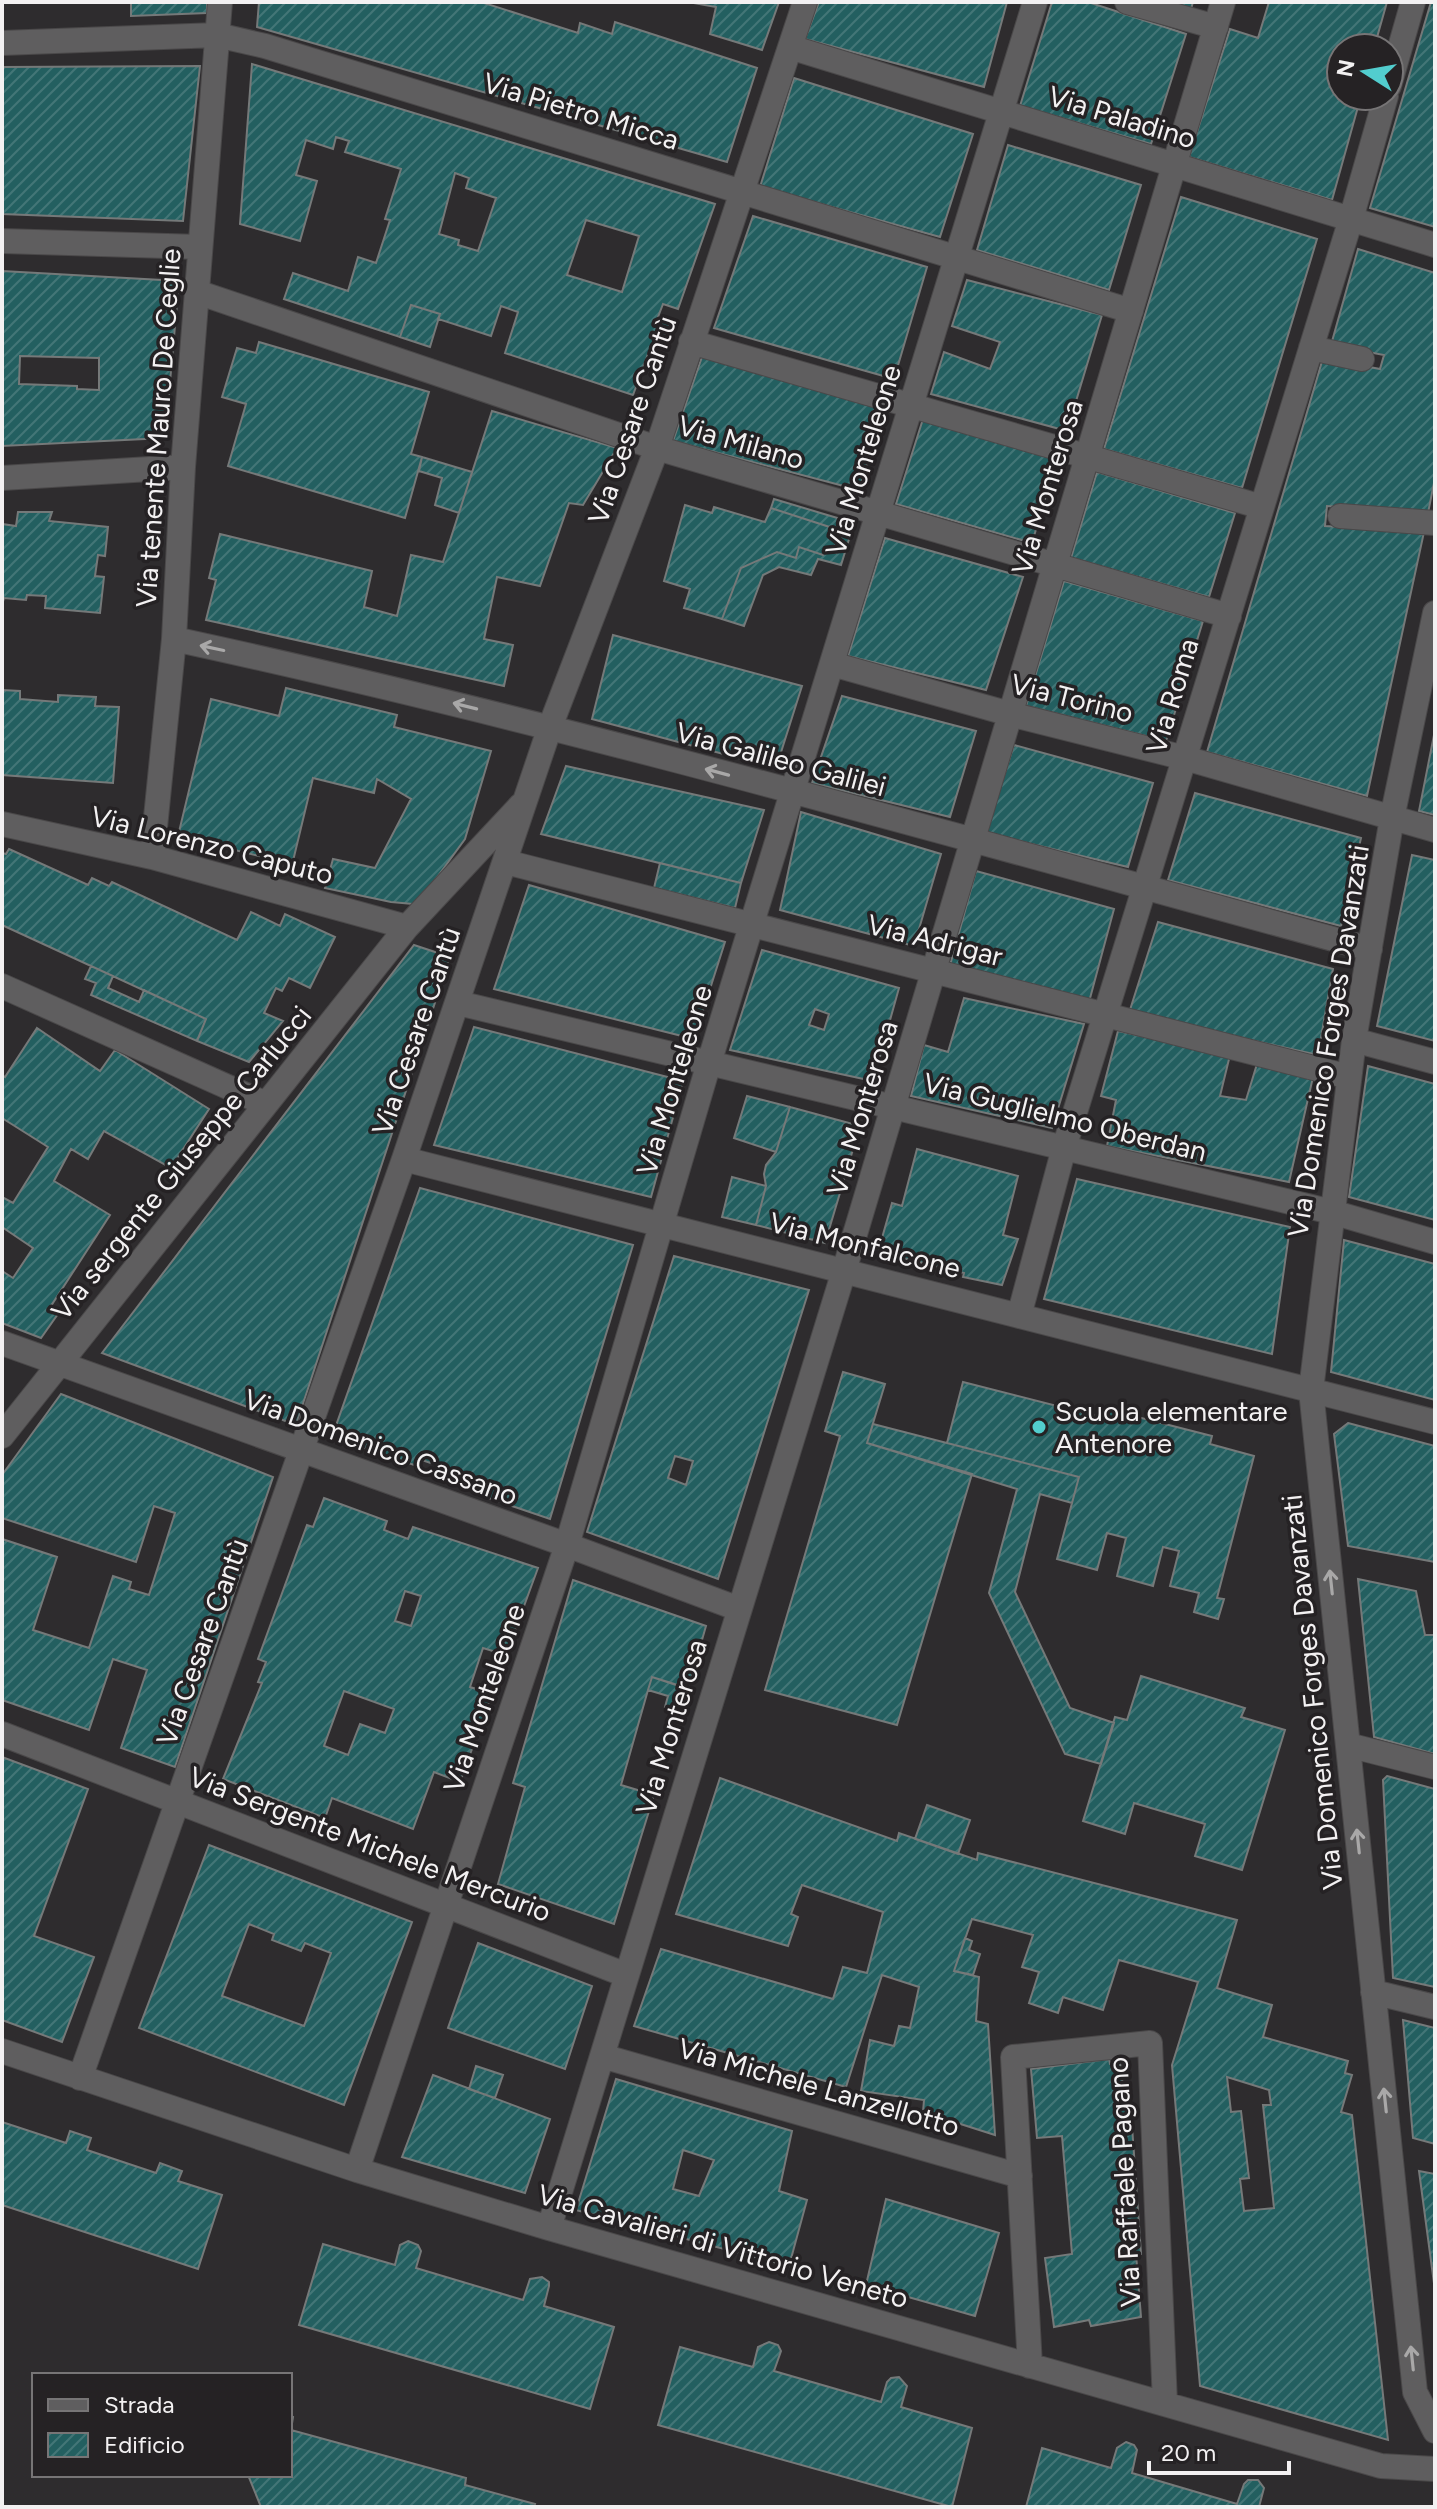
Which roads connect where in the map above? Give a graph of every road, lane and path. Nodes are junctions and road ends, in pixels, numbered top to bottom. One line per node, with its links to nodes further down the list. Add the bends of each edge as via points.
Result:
1 (220, 2): 9 (street, Via tenente Mauro De Ceglie)
2 (805, 2): 11 (street, Via Cesare Cantù)
3 (1035, 2): 12 (street, Via Monteleone)
4 (1127, 2): 7 (street)
5 (1223, 2): 7 (street, Via Monterosa)
6 (1413, 2): 8 (street)
7 (1216, 27): 14 (street, Via Monterosa)
8 (1404, 32)
9 (217, 35): 10 (street, Via Pietro Micca); 15 (street, Via Pietro Micca); 19 (street, Via tenente Mauro De Ceglie)
10 (2, 43)
11 (790, 47): 12 (street, Via Paladino); 15 (street, Via Cesare Cantù)
12 (1002, 111): 14 (street, Via Paladino); 20 (street, Via Monteleone)
13 (1381, 112): 16 (street, Via Roma)
14 (1175, 164): 16 (street, Via Paladino); 22 (street, Via Monterosa)
15 (742, 192): 20 (street, Via Pietro Micca); 23 (street, Via Cesare Cantù)
16 (1351, 219): 18 (street, Via Paladino); 24 (street, Via Roma)
17 (2, 241): 19 (street)
18 (1435, 245)
19 (200, 247): 21 (street, Via tenente Mauro De Ceglie)
20 (957, 258): 22 (street, Via Pietro Micca); 26 (street, Via Monteleone)
21 (197, 292): 27 (street, Via Milano); 29 (street, Via tenente Mauro De Ceglie)
22 (1131, 311): 28 (street, Via Monterosa)
23 (691, 342): 26 (street); 27 (street, Via Cesare Cantù)
24 (1311, 348): 25 (street); 31 (street, Via Roma)
25 (1362, 359)
26 (912, 406): 28 (street); 32 (street, Via Monteleone)
27 (657, 448): 32 (street, Via Milano); 41 (street, Via Cesare Cantù)
28 (1087, 456): 31 (street); 35 (street, Via Monterosa)
29 (183, 467): 30 (street); 38 (street, Via tenente Mauro De Ceglie)
30 (2, 478)
31 (1262, 507): 37 (street, Via Roma)
32 (878, 514): 35 (street, Via Milano); 39 (street, Via Monteleone)
33 (1340, 516): 34 (street)
34 (1435, 523)
35 (1055, 565): 37 (street, Via Milano); 40 (street, Via Monterosa)
36 (1435, 613): 45 (street, Via Domenico Forges Davanzati)
37 (1229, 616): 42 (street, Via Roma)
38 (174, 639): 41 (street, Via Galileo Galilei, one-way to 38); 49 (street, Via tenente Mauro De Ceglie)
39 (832, 664): 40 (street, Via Torino); 43 (street, Via Monteleone)
40 (1010, 714): 42 (street, Via Torino); 48 (street, Via Monterosa)
41 (550, 727): 43 (street, Via Galileo Galilei, one-way to 41); 44 (street, Via Cesare Cantù)
42 (1185, 758): 45 (street, Via Torino); 51 (street, Via Roma)
43 (792, 792): 48 (street, Via Galileo Galilei); 52 (street, Via Monteleone)
44 (527, 798): 50 (street, Via Cesare Cantù); 53 (street, Via sergente Giuseppe Carlucci)
45 (1392, 818): 47 (street, Via Torino); 54 (street, Via Domenico Forges Davanzati)
46 (2, 824): 49 (street, Via Lorenzo Caputo)
47 (1435, 830)
48 (973, 841): 51 (street, Via Galileo Galilei); 55 (street, Via Monterosa)
49 (152, 857): 53 (street, Via Lorenzo Caputo)
50 (506, 862): 52 (street, Via Adrigar); 57 (street, Via Cesare Cantù)
51 (1145, 887): 54 (street, Via Galileo Galilei); 58 (street, Via Roma)
52 (752, 925): 55 (street, Via Adrigar); 61 (street, Via Monteleone)
53 (407, 927): 63 (street, Via sergente Giuseppe Carlucci)
54 (1370, 949): 59 (street, Via Domenico Forges Davanzati)
55 (934, 971): 58 (street, Via Adrigar); 64 (street, Via Monterosa)
56 (2, 986): 63 (street)
57 (458, 1003): 61 (street, Via Guglielmo Oberdan); 66 (street, Via Cesare Cantù)
58 (1105, 1015): 62 (street, Via Adrigar); 65 (street, Via Roma)
59 (1354, 1040): 60 (street); 62 (street, Via Domenico Forges Davanzati)
60 (1435, 1062)
61 (709, 1063): 64 (street, Via Guglielmo Oberdan); 68 (street, Via Monteleone)
62 (1349, 1077): 67 (street, Via Domenico Forges Davanzati)
63 (266, 1104): 73 (street, Via sergente Giuseppe Carlucci)
64 (893, 1107): 65 (street, Via Guglielmo Oberdan); 70 (street, Via Monterosa)
65 (1064, 1148): 67 (street, Via Guglielmo Oberdan); 71 (street, Via Roma)
66 (404, 1159): 68 (street, Via Monfalcone); 77 (street, Via Cesare Cantù)
67 (1332, 1212): 69 (street, Via Guglielmo Oberdan); 74 (street, Via Domenico Forges Davanzati)
68 (662, 1225): 70 (street, Via Monfalcone); 78 (street, Via Monteleone)
69 (1435, 1242)
70 (844, 1271): 71 (street, Via Monfalcone); 79 (street, Via Monterosa)
71 (1019, 1316): 74 (street, Via Monfalcone)
72 (2, 1343): 73 (street, Via Domenico Cassano)
73 (59, 1364): 76 (street, Via sergente Giuseppe Carlucci); 77 (street, Via Domenico Cassano)
74 (1311, 1390): 75 (street, Via Monfalcone); 81 (street, Via Domenico Forges Davanzati, one-way to 74)
75 (1435, 1422)
76 (2, 1436)
77 (301, 1451): 78 (street, Via Domenico Cassano); 83 (street, Via Cesare Cantù)
78 (567, 1545): 79 (street, Via Domenico Cassano); 84 (street, Via Monteleone)
79 (739, 1609): 85 (street, Via Monterosa)
80 (2, 1734): 83 (street, Via Sergente Michele Mercurio)
81 (1348, 1745): 82 (street); 86 (street, Via Domenico Forges Davanzati, one-way to 81)
82 (1435, 1767)
83 (177, 1801): 84 (street, Via Sergente Michele Mercurio); 90 (street, Via Cesare Cantù)
84 (446, 1905): 85 (street, Via Sergente Michele Mercurio); 91 (street, Via Monteleone)
85 (626, 1975): 89 (street, Via Monterosa)
86 (1373, 1992): 87 (street); 96 (street, Via Domenico Forges Davanzati, one-way to 86, via 1415,2392)
87 (1435, 2007)
88 (2, 2051): 90 (street, Via Cavalieri di Vittorio Veneto)
89 (602, 2056): 92 (street, Via Michele Lanzellotto); 93 (street, Via Monterosa)
90 (80, 2078): 91 (street, Via Cavalieri di Vittorio Veneto)
91 (357, 2170): 93 (street, Via Cavalieri di Vittorio Veneto)
92 (1020, 2176): 94 (street); 95 (street, Via Raffaele Pagano, via 1013,2057 1150,2043)
93 (549, 2228): 94 (street, Via Cavalieri di Vittorio Veneto)
94 (1030, 2366): 95 (street, Via Cavalieri di Vittorio Veneto)
95 (1165, 2404): 97 (street, Via Cavalieri di Vittorio Veneto, via 1381,2466)
96 (1435, 2431)
97 (1435, 2469)

